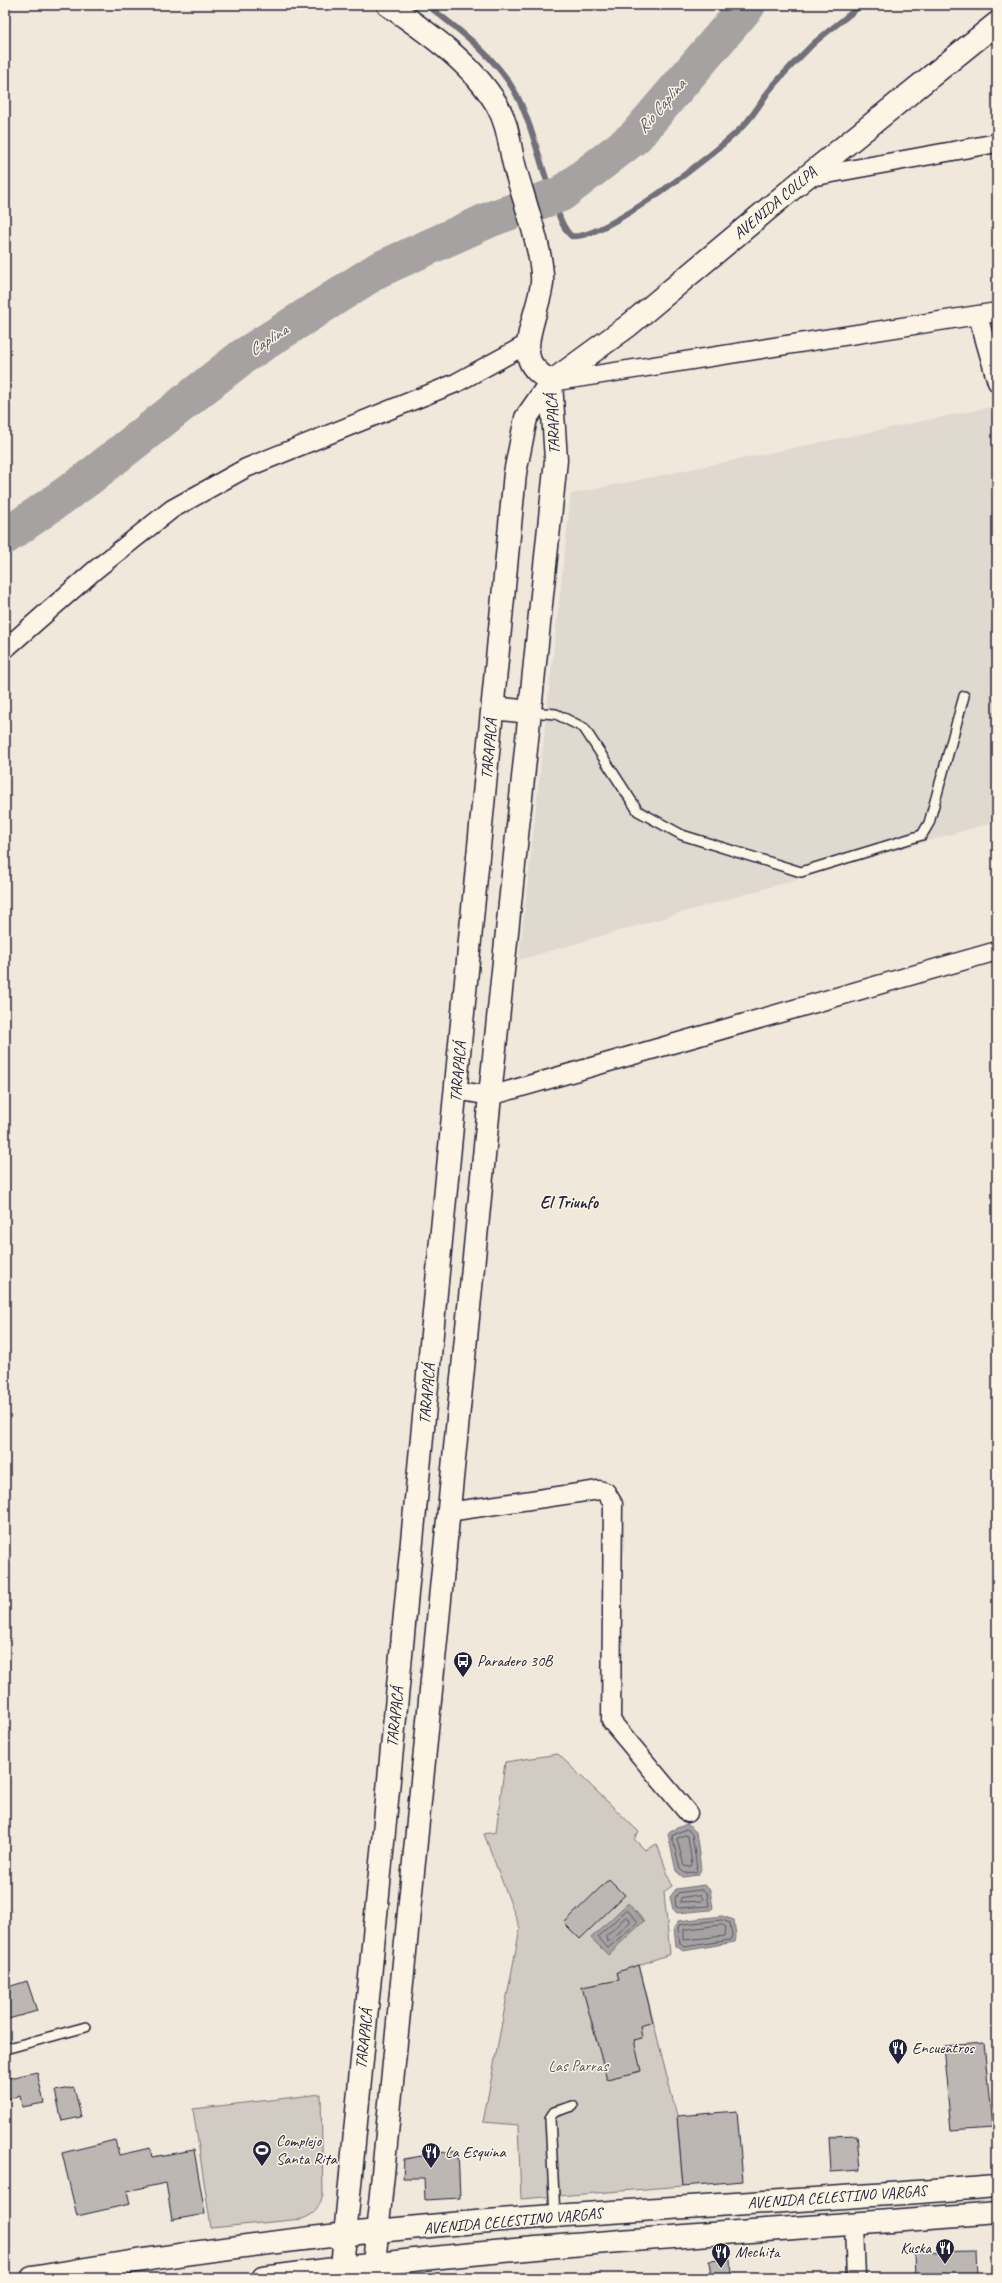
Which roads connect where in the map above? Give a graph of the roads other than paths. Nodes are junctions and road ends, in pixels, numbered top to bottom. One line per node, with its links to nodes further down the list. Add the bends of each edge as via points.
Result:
1 (388, 5): 7 (main road, via 450,51 497,105 510,135 514,166 537,248 542,283)
2 (997, 23): 4 (main road, AVENIDA COLLPA)
3 (997, 143): 4 (street)
4 (805, 178): 8 (main road, AVENIDA COLLPA, via 628,326)
5 (997, 312): 6 (street)
6 (978, 316): 8 (street); 9 (street)
7 (529, 343): 8 (main road, via 530,360 539,374); 10 (street, via 456,384 246,468 172,509 95,570)
8 (551, 382): 12 (main road, TARAPACÁ, via 526,418 515,473); 13 (main road, TARAPACÁ, via 556,460)
9 (997, 382)
10 (5, 649)
11 (964, 696): 13 (lane, via 928,823 922,835 801,872 682,835 654,821 638,810 584,728 556,714)
12 (493, 708): 13 (main road); 15 (main road, TARAPACÁ)
13 (530, 712): 16 (main road, TARAPACÁ)
14 (997, 951): 16 (street)
15 (456, 1090): 16 (street); 17 (main road, TARAPACÁ)
16 (490, 1096): 18 (main road, TARAPACÁ)
17 (436, 1299): 18 (main road); 19 (main road, TARAPACÁ)
18 (469, 1301): 20 (main road, TARAPACÁ)
19 (419, 1473): 20 (main road); 22 (main road, TARAPACÁ)
20 (452, 1476): 21 (main road, TARAPACÁ)
21 (448, 1512): 23 (main road, TARAPACÁ); 24 (street, via 599,1490 606,1492 613,1504 611,1721)
22 (396, 1705): 23 (main road); 27 (main road, TARAPACÁ)
23 (428, 1708): 28 (main road, TARAPACÁ)
24 (688, 1813)
25 (86, 2027): 26 (lane)
26 (5, 2049)
27 (359, 2094): 28 (main road); 38 (main road, TARAPACÁ)
28 (390, 2096): 36 (main road, TARAPACÁ)
29 (573, 2106): 34 (lane, via 554,2112 550,2118)
30 (997, 2186): 31 (main road, AVENIDA CELESTINO VARGAS)
31 (872, 2196): 32 (main road, AVENIDA CELESTINO VARGAS); 35 (main road)
32 (706, 2206): 34 (main road, AVENIDA CELESTINO VARGAS); 37 (main road)
33 (997, 2213): 35 (main road, AVENIDA CELESTINO VARGAS)
34 (555, 2216): 36 (main road, AVENIDA CELESTINO VARGAS); 39 (main road)
35 (864, 2224): 37 (main road, AVENIDA CELESTINO VARGAS); 44 (street)
36 (377, 2232): 38 (main road, AVENIDA CELESTINO VARGAS); 40 (main road, TARAPACÁ)
37 (708, 2233): 39 (main road, AVENIDA CELESTINO VARGAS)
38 (345, 2235): 41 (main road, TARAPACÁ); 42 (main road, AVENIDA CELESTINO VARGAS, via 99,2265)
39 (558, 2247): 40 (main road, AVENIDA CELESTINO VARGAS)
40 (374, 2264): 41 (main road, AVENIDA CELESTINO VARGAS)
41 (342, 2267): 43 (main road, AVENIDA CELESTINO VARGAS)
42 (32, 2278)
43 (263, 2278)
44 (856, 2278)

